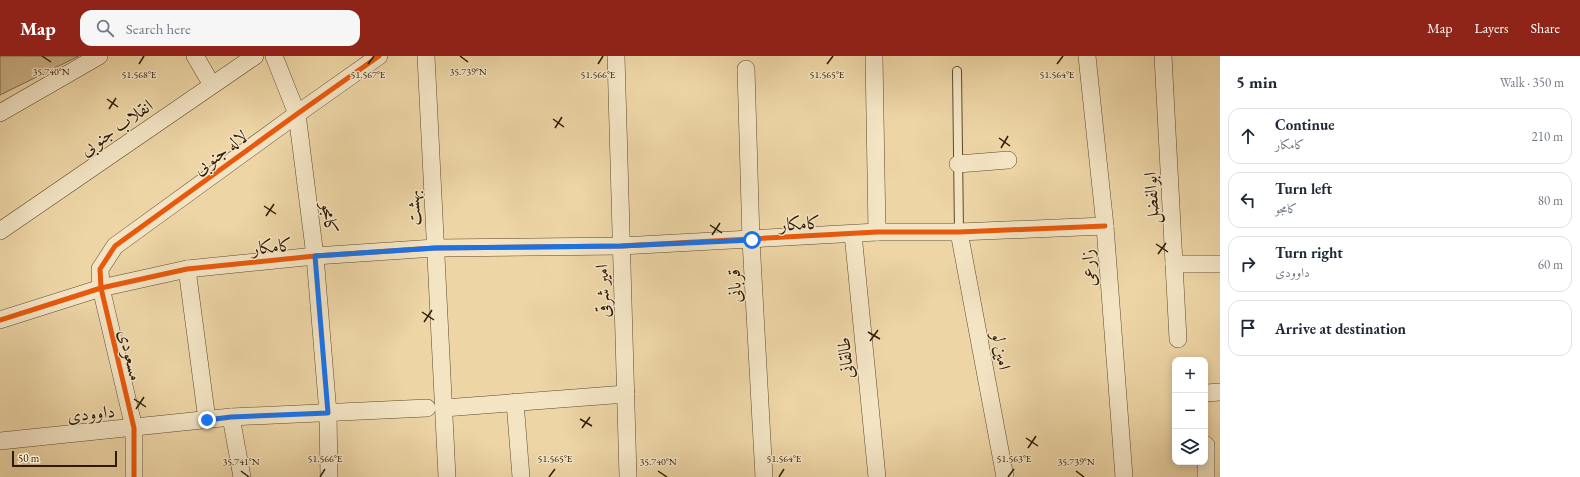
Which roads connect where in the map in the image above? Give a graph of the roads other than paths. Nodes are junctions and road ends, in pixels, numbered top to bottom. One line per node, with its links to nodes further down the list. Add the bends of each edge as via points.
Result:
1 (99, 56): 14 (street)
2 (195, 56): 13 (street)
3 (254, 56): 13 (street, انقلاب جنوبی)
4 (274, 56): 15 (street, کامجو)
5 (380, 56): 15 (street, لاله جنوبی)
6 (426, 56): 25 (street, بهشت)
7 (616, 56): 24 (street, امیر شرقی)
8 (874, 56): 20 (street)
9 (1087, 56): 18 (street, زارعی)
10 (1164, 56): 27 (street, ابوالفضل)
11 (746, 69): 23 (street, قربانی)
12 (957, 71): 17 (lane)
13 (212, 85): 19 (street, انقلاب جنوبی)
14 (0, 113)
15 (297, 114): 26 (street, کامجو); 30 (street, لاله جنوبی, via 115,246 100,269)
16 (1008, 160): 17 (street)
17 (958, 164): 21 (lane)
18 (1105, 226): 21 (street, کامکار); 51 (street, زارعی)
19 (0, 231)
20 (877, 232): 21 (street, کامکار); 22 (street, کامکار)
21 (959, 232): 50 (street, امین لو)
22 (853, 234): 23 (street, کامکار); 49 (street, طالقانی)
23 (752, 240): 24 (street, کامکار); 48 (street, قربانی)
24 (621, 246): 25 (street, کامکار); 33 (street, امیر شرقی)
25 (435, 248): 26 (street, کامکار); 35 (street, بهشت)
26 (315, 256): 29 (street, کامکار); 36 (street, کامجو)
27 (1174, 264): 28 (street); 32 (street, ابوالفضل)
28 (1220, 264)
29 (187, 269): 30 (street, کامکار); 38 (street)
30 (101, 288): 31 (street, کامکار); 39 (street, مسعودی)
31 (0, 320)
32 (1178, 339)
33 (626, 394): 34 (street, داوودی); 47 (street, امیر شرقی)
34 (515, 402): 35 (street, داوودی); 46 (street)
35 (436, 408): 36 (street, داوودی); 45 (street, بهشت)
36 (328, 413): 37 (street, داوودی); 44 (street, کامجو)
37 (231, 417): 38 (street, داوودی); 43 (street)
38 (207, 420): 39 (street, داوودی)
39 (134, 428): 40 (street, داوودی); 42 (street, مسعودی)
40 (0, 441)
41 (1206, 465): 52 (street)
42 (134, 477)
43 (242, 477)
44 (329, 477)
45 (447, 477)
46 (521, 477)
47 (628, 477)
48 (764, 477)
49 (877, 477)
50 (1004, 477)
51 (1124, 477)
52 (1206, 477)

